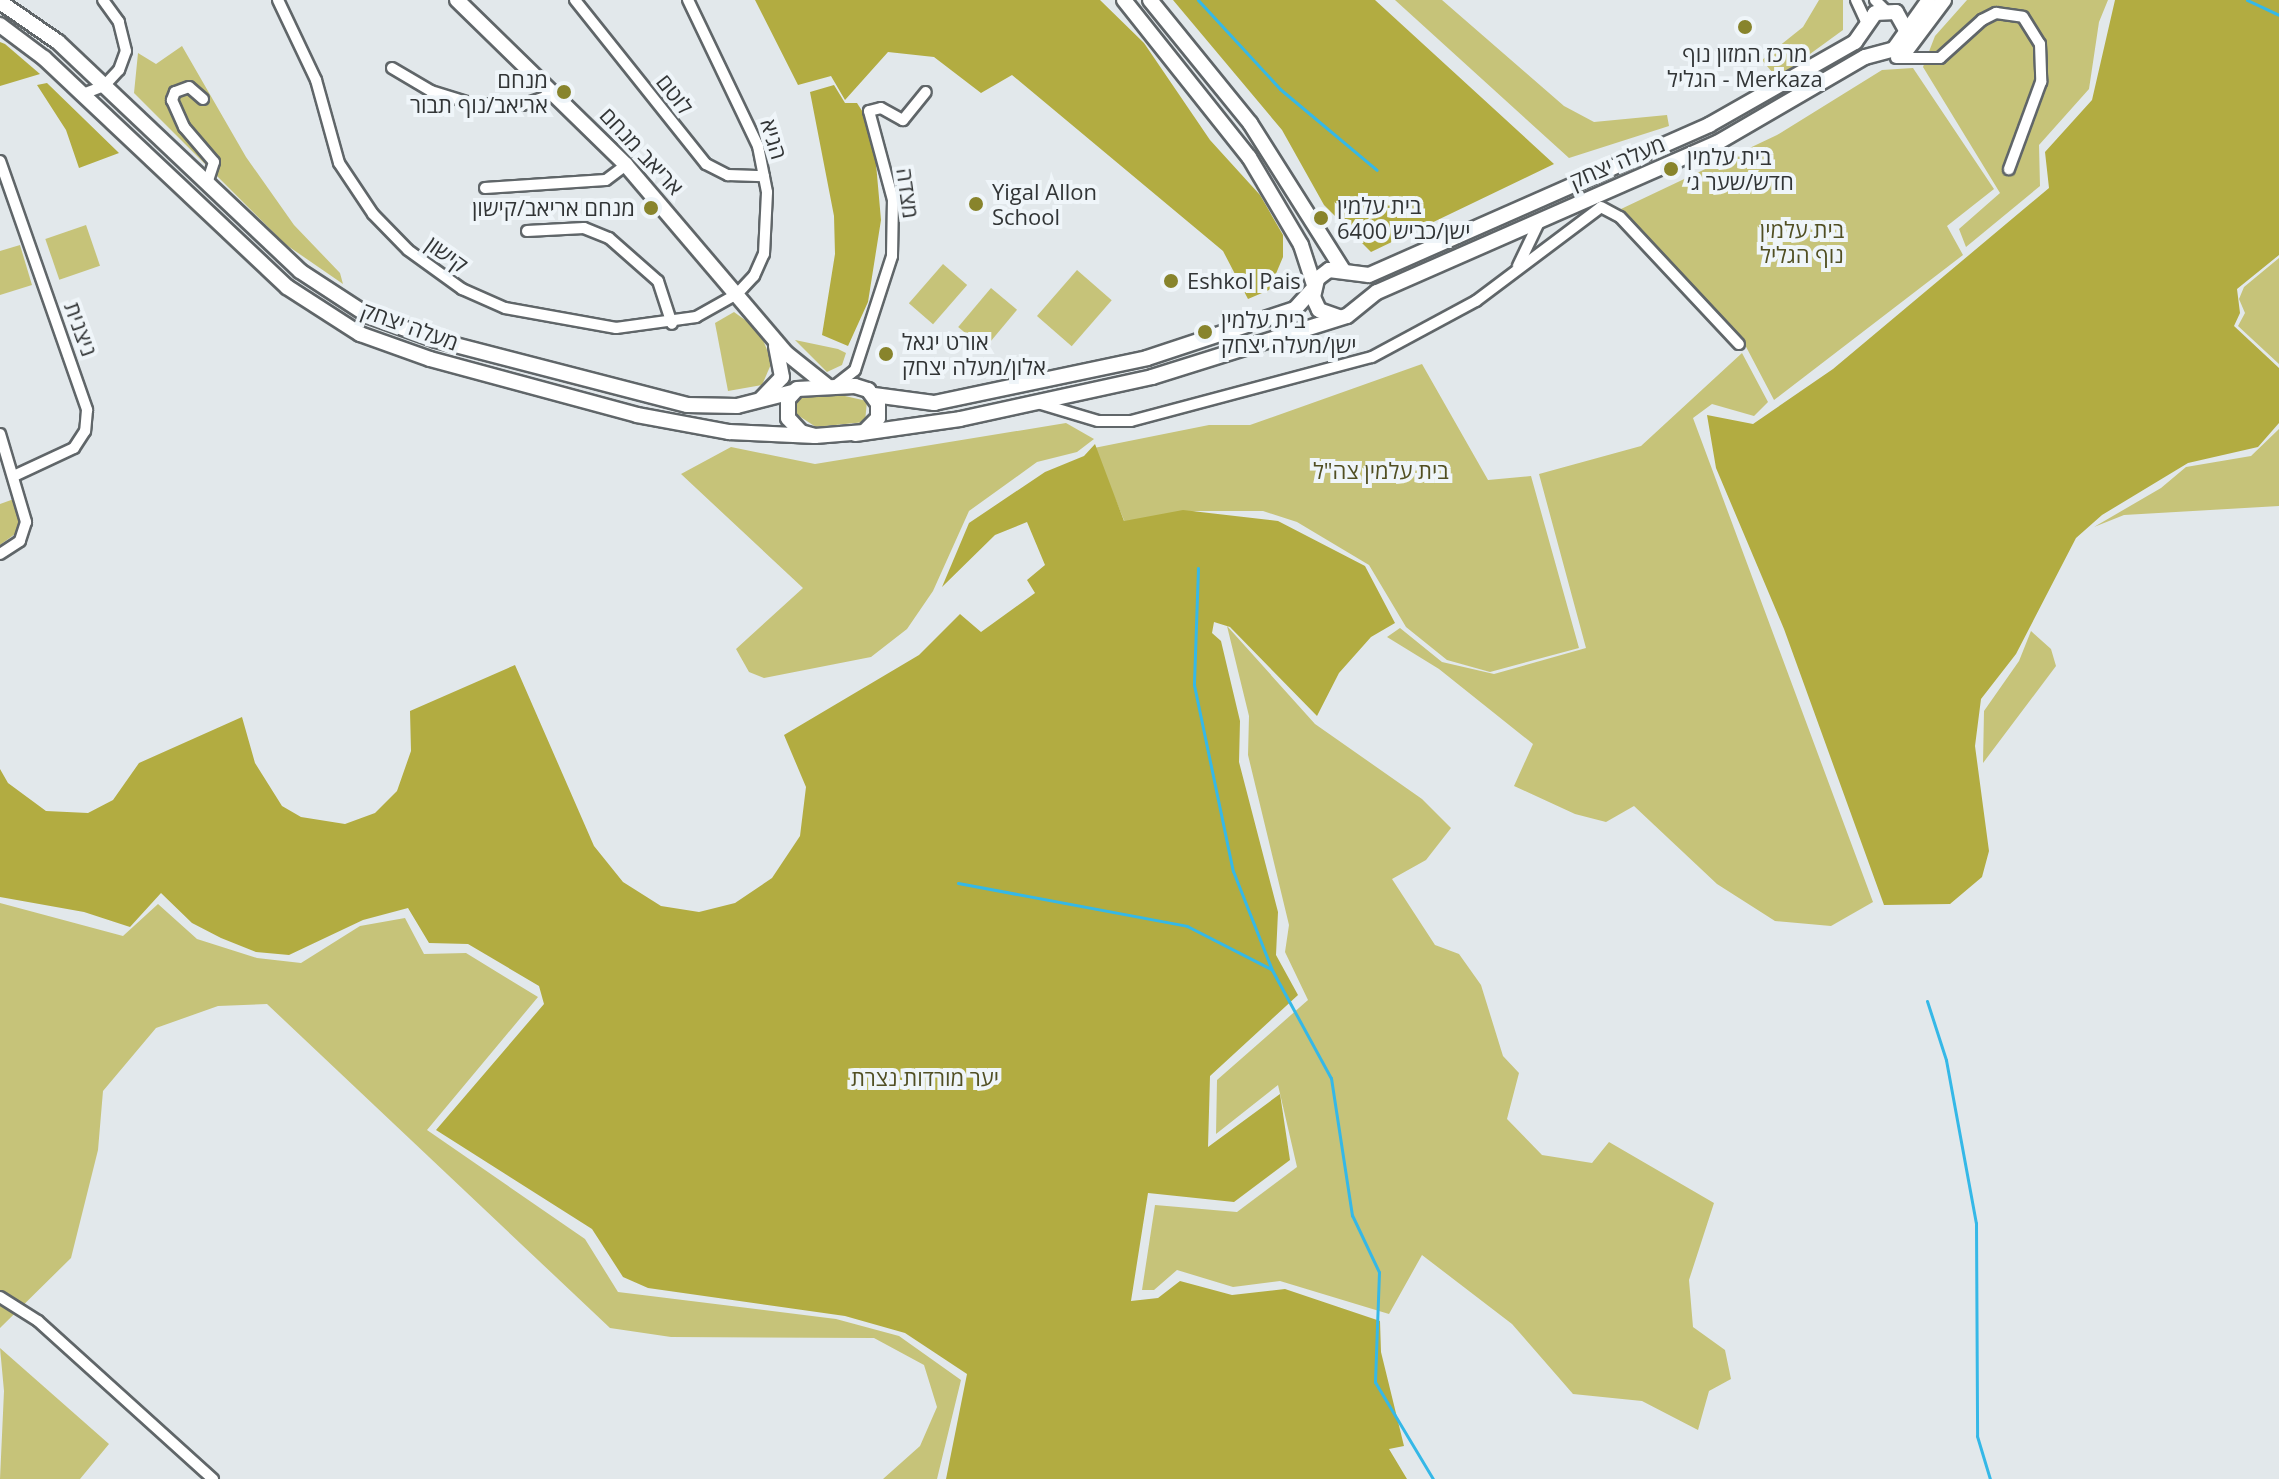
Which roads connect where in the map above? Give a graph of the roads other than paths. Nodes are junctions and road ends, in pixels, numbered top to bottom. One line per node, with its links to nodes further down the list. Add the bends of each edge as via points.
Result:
1 (103, 0): 20 (street, via 119,22 126,51 119,70)
2 (278, 0): 39 (street, קישון, via 316,80 339,163 373,214 422,263 481,299 528,315 616,328)
3 (457, 0): 22 (main road, אריאב מנחם)
4 (575, 0): 28 (street, לוטם, via 706,164 728,175)
5 (688, 0): 28 (street, הגיא, via 748,121)
6 (1124, 0): 35 (main road, via 1249,157 1301,245)
7 (1150, 0): 33 (main road, via 1250,123)
8 (1856, 0): 14 (street)
9 (1929, 0): 16 (main road)
10 (1944, 0): 15 (main road)
11 (0, 2): 20 (main road, מעלה יצחק, via 58,42)
12 (1887, 5): 14 (main road); 16 (main road, via 1902,16)
13 (0, 25): 23 (main road, מעלה יצחק)
14 (1867, 26): 17 (main road, via 1870,42); 33 (main road, מעלה יצחק, via 1855,42 1709,125 1369,275)
15 (1923, 27): 17 (main road); 18 (street, via 1924,50)
16 (1907, 32): 17 (main road)
17 (1892, 54): 18 (street); 31 (main road, מעלה יצחק, via 1865,57 1776,113)
18 (1935, 57): 27 (street, via 1947,55 1970,30 1996,13 2023,17 2034,28 2041,82)
19 (392, 68): 22 (street, via 431,91 473,104 522,105)
20 (104, 86): 23 (street); 29 (main road, מעלה יצחק)
21 (926, 92): 42 (street, מצדה, via 903,120 881,108 869,111 888,173 893,242 884,294)
22 (557, 93): 26 (main road, אריאב מנחם)
23 (83, 94): 50 (main road, מעלה יצחק, via 287,287 360,334 430,359 650,418 729,432)
24 (203, 99): 29 (street, via 189,87 175,92 172,100 184,127 214,162)
25 (0, 161): 51 (street, ניצנית, via 87,410 85,431 74,448)
26 (626, 165): 30 (street, via 606,180); 36 (main road, אריאב מנחם)
27 (2009, 169)
28 (764, 176): 36 (street, הגיא, via 764,254 754,276)
29 (207, 184): 46 (main road, מעלה יצחק, via 300,271 389,325 668,401 705,406)
30 (485, 188)
31 (1540, 220): 34 (street); 37 (main road, מעלה יצחק)
32 (527, 231): 39 (street, via 584,228 609,238 658,281)
33 (1347, 271): 35 (main road, via 1322,274); 37 (main road, via 1361,291)
34 (1513, 274): 41 (street, via 1585,216 1610,208); 47 (street, via 1441,323 1372,357 1240,394 1115,423)
35 (1314, 287): 38 (main road, via 1319,310); 45 (main road, via 1295,309 1147,358 934,403)
36 (737, 294): 39 (street, קישון); 40 (main road, אריאב מנחם)
37 (1358, 305): 38 (main road)
38 (1339, 317): 47 (main road, via 1152,377)
39 (672, 324)
40 (776, 340): 43 (main road); 44 (main road); 46 (main road, via 782,377)
41 (1739, 344)
42 (862, 353): 43 (street, מצדה, via 850,376); 45 (street, מצדה, via 859,373)
43 (831, 385): 44 (main road, מעלה יצחק); 45 (main road, מעלה יצחק)
44 (795, 390): 46 (main road, מעלה יצחק); 50 (main road, via 786,406 788,418 801,432)
45 (871, 393): 49 (main road, via 878,418)
46 (755, 403)
47 (1033, 403): 49 (main road)
48 (0, 434): 51 (street)
49 (855, 434): 50 (main road, מעלה יצחק)
50 (815, 436)
51 (14, 476): 52 (street, via 26,530 14,548)
52 (0, 554)
53 (0, 1297): 54 (street, via 38,1321)
54 (213, 1479)

